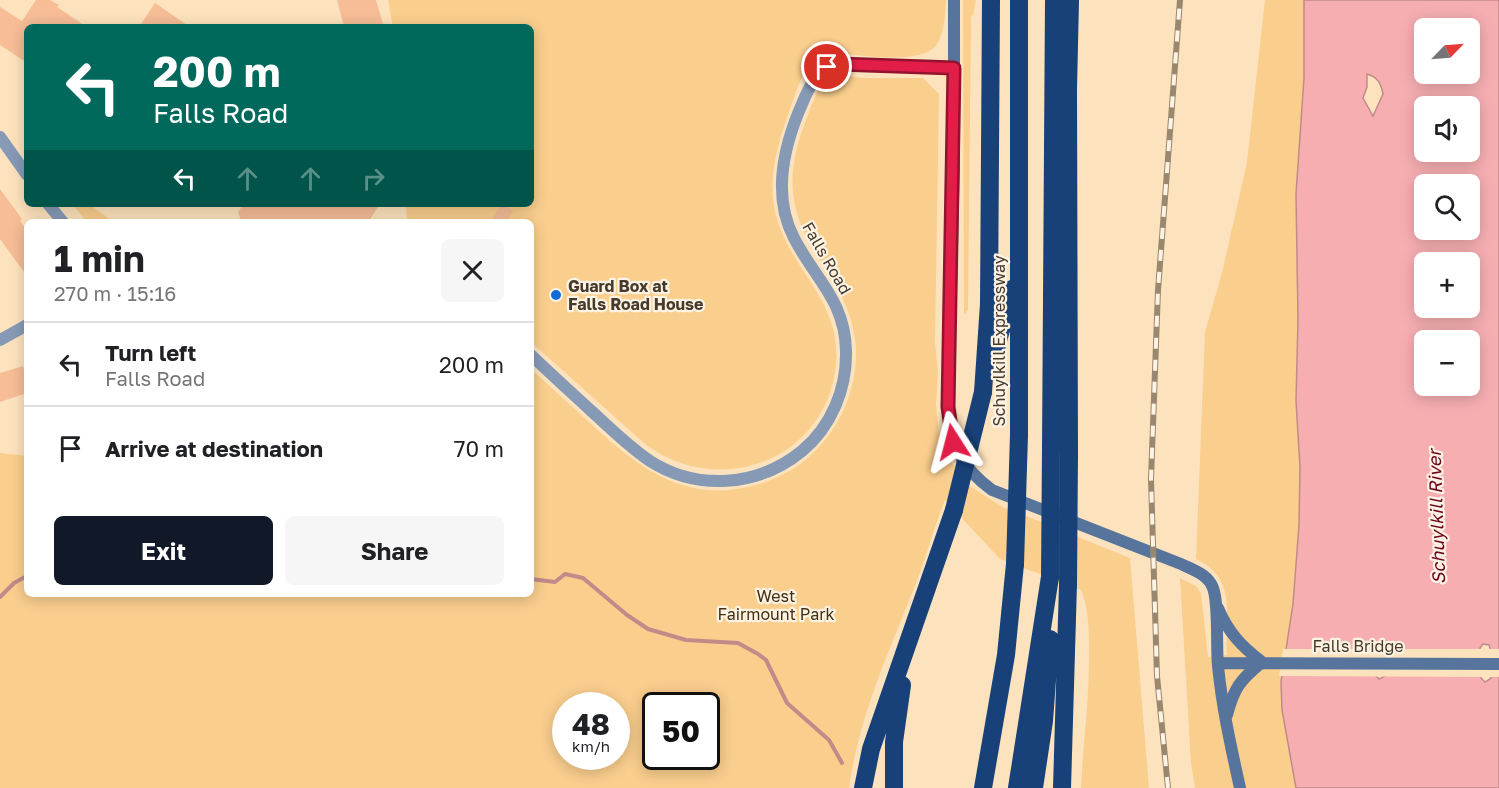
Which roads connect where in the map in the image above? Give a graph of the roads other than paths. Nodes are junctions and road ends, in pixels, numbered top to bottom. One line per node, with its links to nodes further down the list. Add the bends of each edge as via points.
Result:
1 (954, 0): 7 (main road)
2 (991, 0): 17 (highway, via 989,304)
3 (1019, 0): 13 (highway, Schuylkill Expressway)
4 (1054, 0): 18 (highway, bridge)
5 (1070, 0): 8 (highway)
6 (1078, 0): 8 (highway)
7 (954, 68): 16 (street, Falls Road, via 832,65 815,78 805,96 788,138 782,166 784,208 794,239 839,313 846,366 830,416 806,448 786,463 738,480 700,480 675,473 651,462 629,445); 19 (main road, via 948,407 957,450 981,482 1002,495 1196,571 1209,580)
8 (1068, 89): 30 (highway, bridge, via 1068,584)
9 (0, 137): 10 (street)
10 (24, 171)
11 (50, 207): 12 (street)
12 (60, 219)
13 (1019, 265): 17 (highway); 27 (highway, Schuylkill Expressway, bridge, via 1015,564 1006,655)
14 (24, 327): 15 (street)
15 (0, 340)
16 (534, 358)
17 (983, 392): 20 (highway, bridge, via 954,510)
18 (1050, 578): 28 (highway); 29 (highway, via 1047,688)
19 (1215, 601): 21 (main road, via 1232,635); 22 (main road)
20 (906, 651): 25 (highway, via 871,749); 26 (highway, via 894,742)
21 (1265, 662): 22 (main road, Falls Bridge); 23 (main road, Falls Bridge); 24 (main road, via 1236,687)
22 (1218, 663): 24 (main road)
23 (1499, 664)
24 (1226, 719): 31 (main road)
25 (863, 788)
26 (894, 788)
27 (983, 788)
28 (1017, 788)
29 (1034, 788)
30 (1062, 788)
31 (1240, 788)

